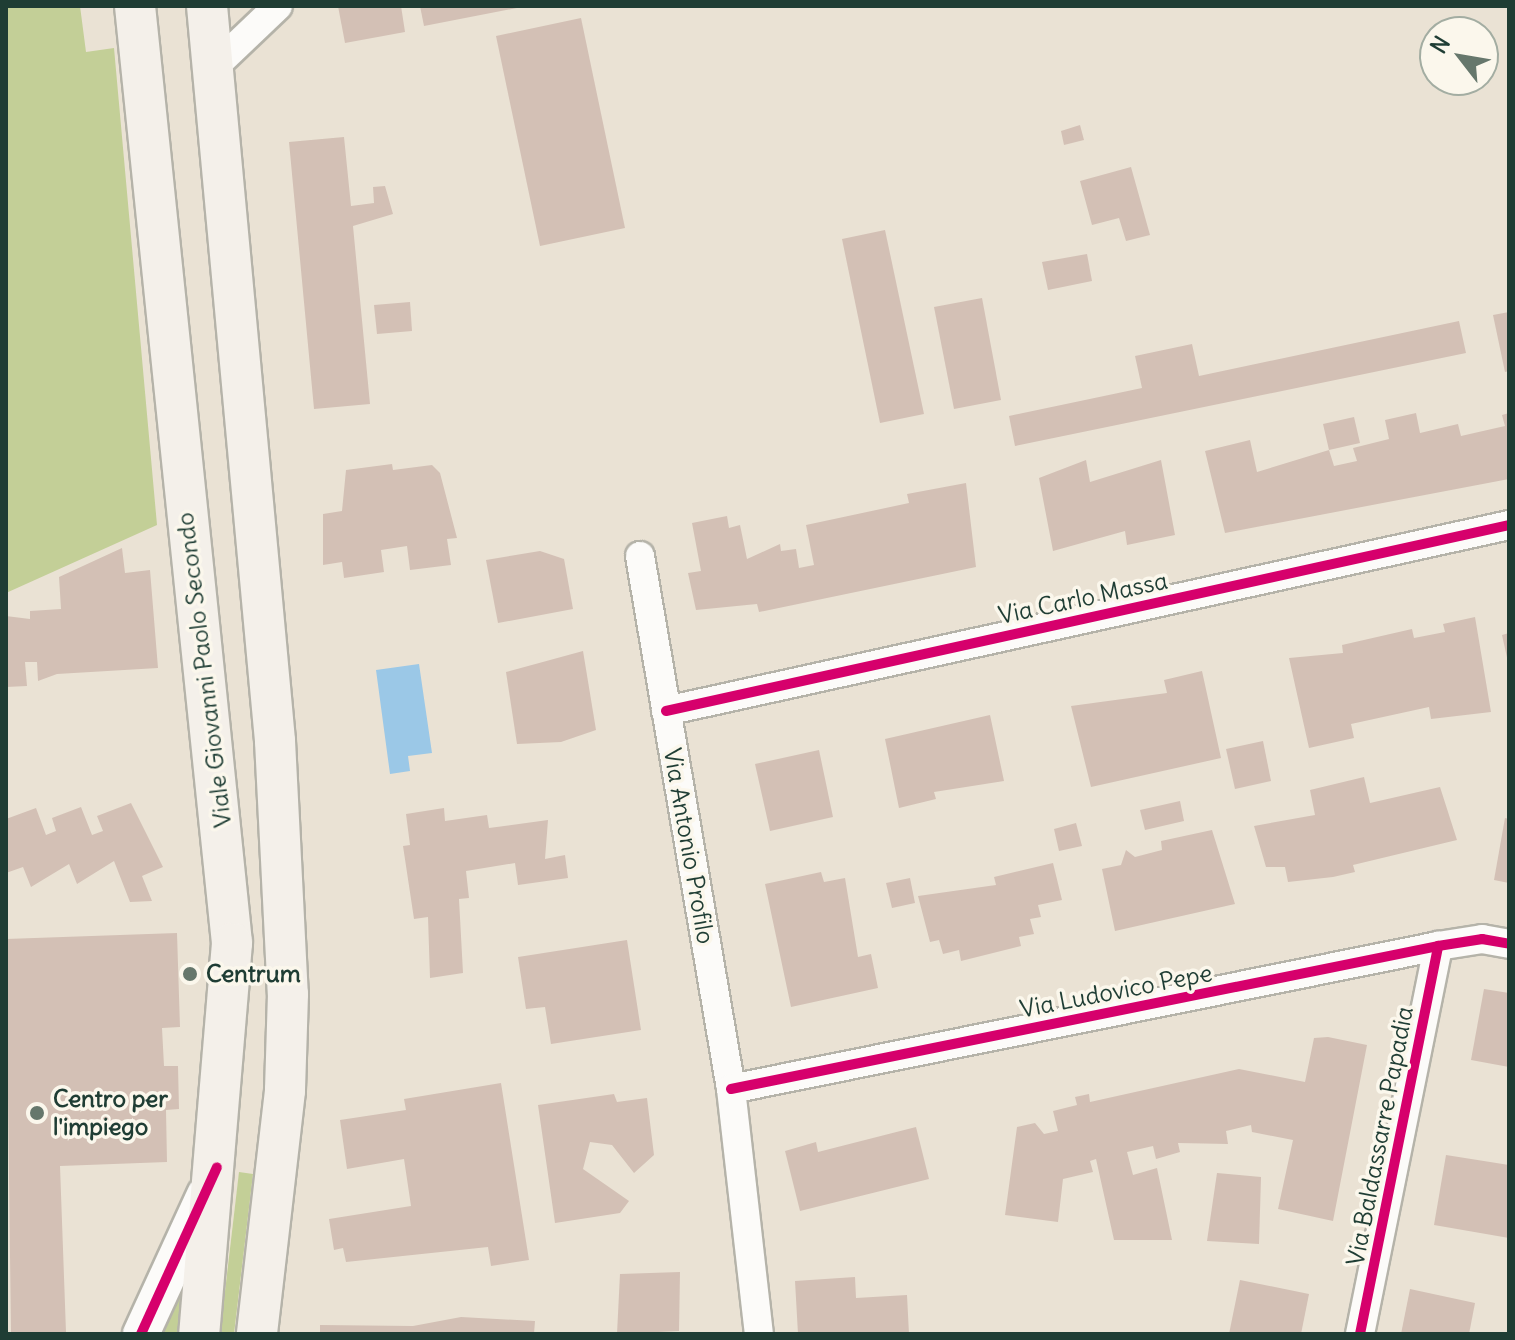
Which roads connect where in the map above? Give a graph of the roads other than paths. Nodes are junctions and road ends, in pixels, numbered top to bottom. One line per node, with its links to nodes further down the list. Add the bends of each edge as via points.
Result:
1 (135, 6): 9 (main road, Viale Giovanni Paolo Secondo)
2 (207, 6): 4 (main road)
3 (278, 6): 4 (street)
4 (214, 67): 8 (main road)
5 (1509, 525): 7 (street, Via Carlo Massa)
6 (640, 556): 7 (street, Via Antonio Profilo)
7 (666, 711): 12 (street, Via Antonio Profilo)
8 (275, 741): 9 (main road); 16 (main road, via 287,1059)
9 (215, 746): 13 (main road, Viale Giovanni Paolo Secondo, via 232,943)
10 (1509, 944): 11 (street, Via Ludovico Pepe, via 1482,939)
11 (1438, 946): 12 (street, Via Ludovico Pepe); 18 (street, Via Baldassarre Papadia)
12 (731, 1089): 17 (street, Via Antonio Profilo)
13 (217, 1167): 14 (street); 15 (main road, Viale Giovanni Paolo Secondo)
14 (141, 1334)
15 (199, 1334)
16 (257, 1334)
17 (759, 1334)
18 (1360, 1334)

